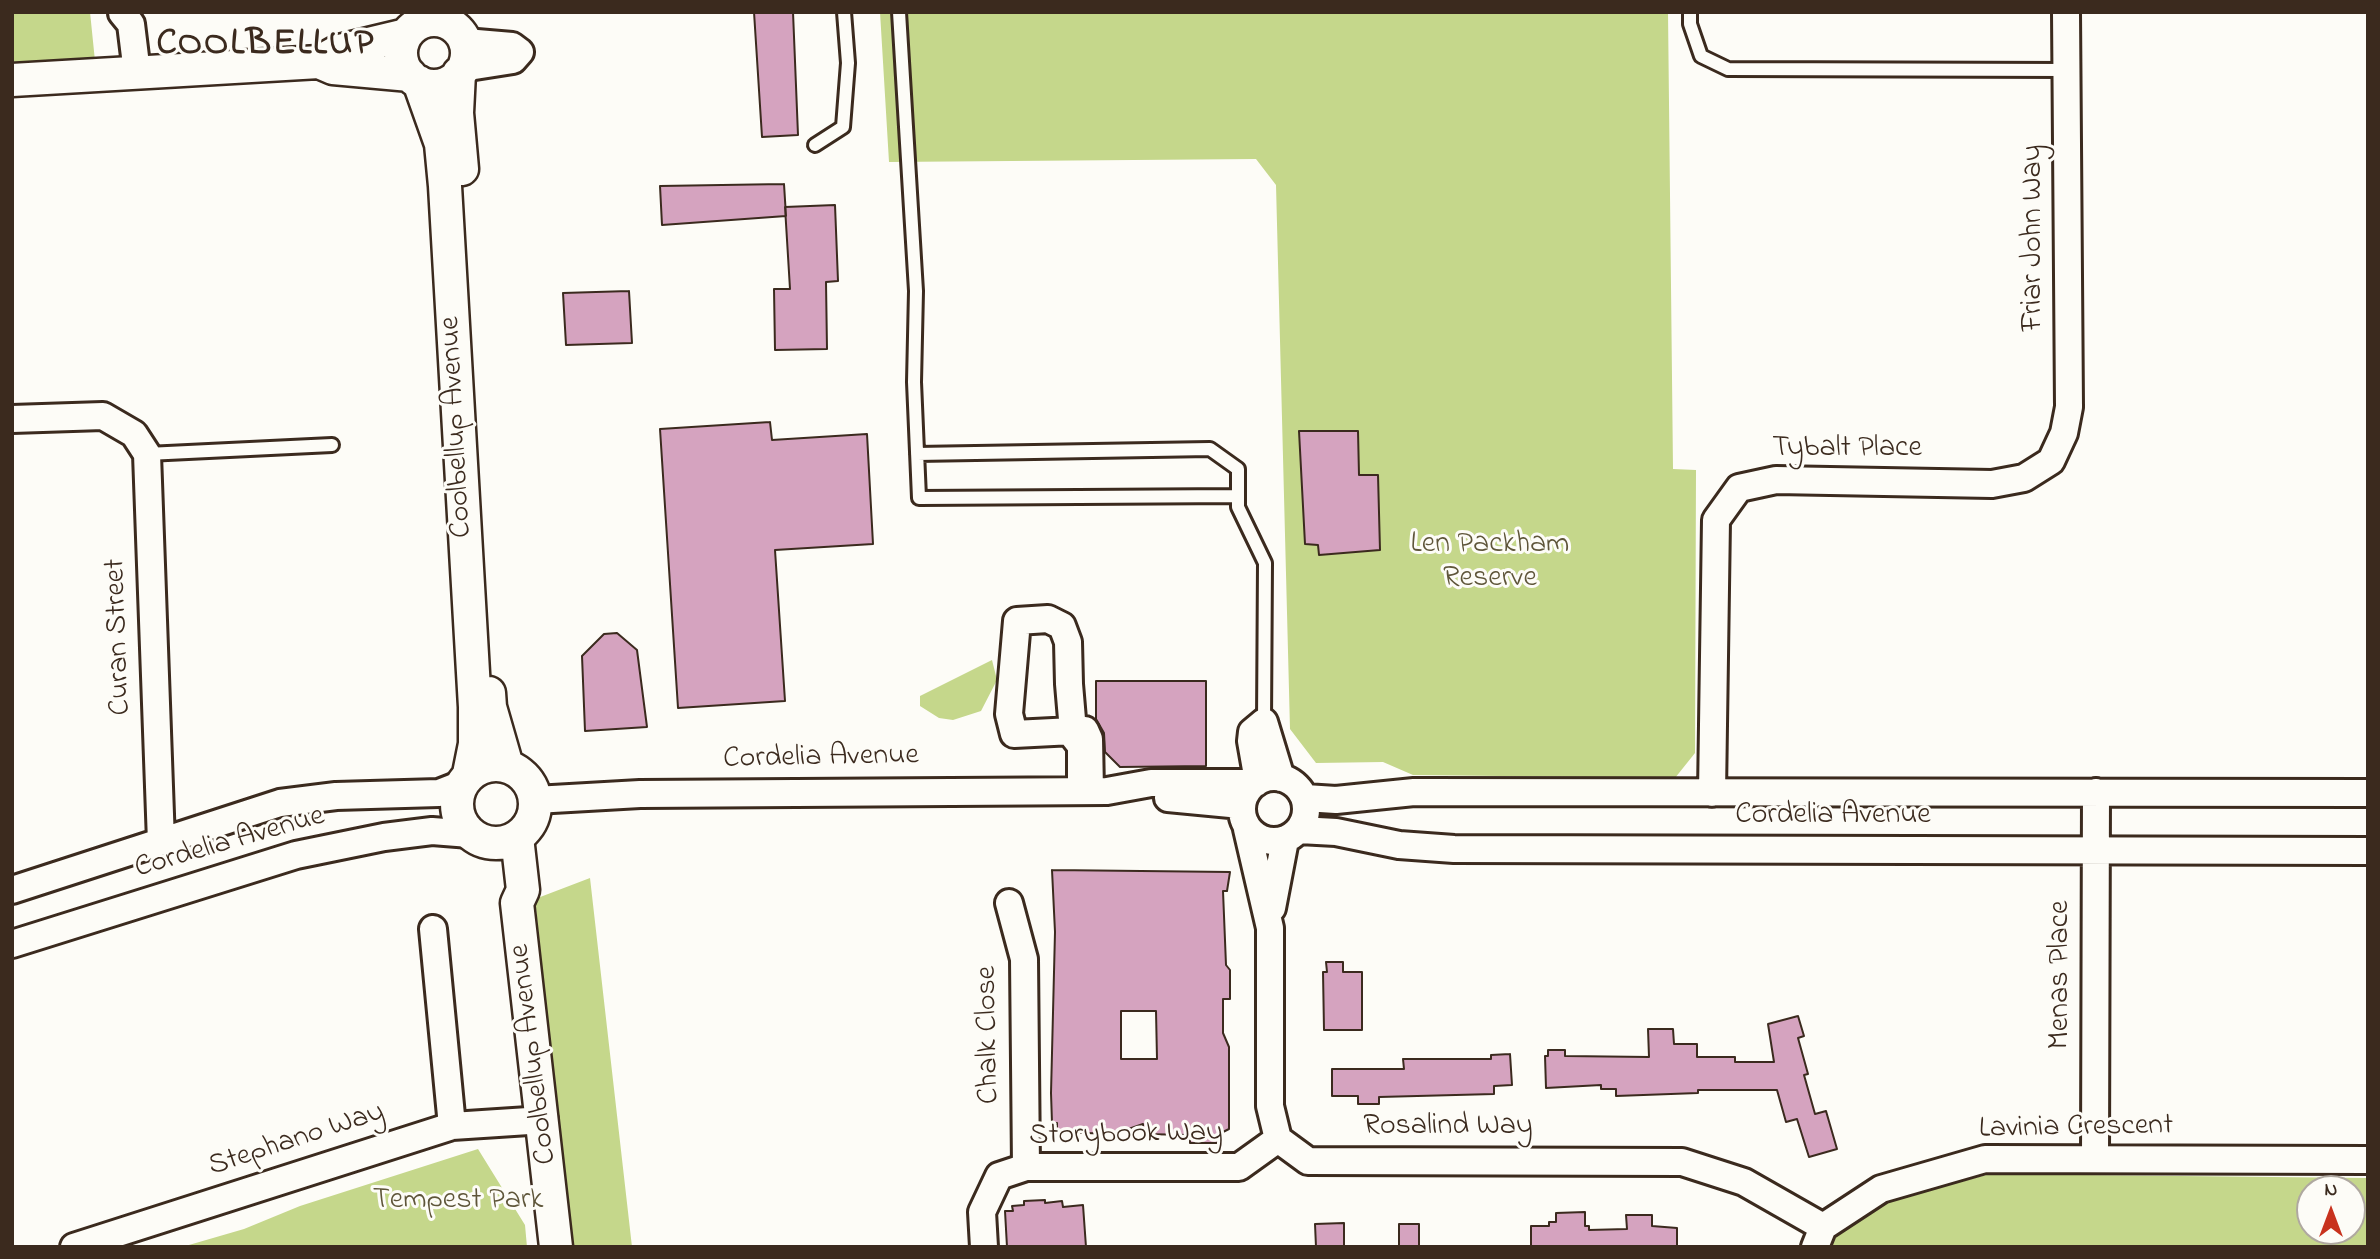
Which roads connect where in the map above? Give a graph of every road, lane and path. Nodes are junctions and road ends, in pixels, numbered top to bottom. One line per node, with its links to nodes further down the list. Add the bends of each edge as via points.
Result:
1 (122, 12): 10 (street, via 117,27)
2 (844, 12): 13 (lane, via 848,63 843,127)
3 (899, 12): 18 (lane, via 916,291)
4 (1690, 12): 9 (lane, via 1701,56 1728,69)
5 (2066, 12): 9 (street, Friar John Way)
6 (413, 25): 7 (street, via 433,20); 8 (street); 11 (street, via 401,56)
7 (459, 44): 11 (street, via 441,85); 14 (street, Coolbellup Avenue)
8 (319, 62): 10 (street); 11 (street)
9 (2067, 71): 19 (street, Friar John Way, via 2069,407)
10 (129, 73): 12 (street)
11 (414, 79): 14 (street, Coolbellup Avenue, via 441,144)
12 (12, 80)
13 (816, 145)
14 (458, 277): 23 (street, Coolbellup Avenue, via 490,707); 24 (street, Coolbellup Avenue, via 475,707 475,744)
15 (12, 419): 16 (street, via 103,416)
16 (141, 444): 17 (lane); 36 (street, Curan Street)
17 (332, 445)
18 (916, 454): 20 (lane, via 1210,449 1238,469); 20 (lane, via 919,498)
19 (2051, 461): 28 (street, Tybalt Place, via 2024,478 1992,484 1776,480 1740,488 1716,520)
20 (1238, 496): 21 (lane, via 1238,507 1265,563)
21 (1264, 722): 25 (street, via 1252,732 1251,741)
22 (1073, 731): 26 (street)
23 (507, 766): 24 (street, via 494,764); 31 (street, via 526,779)
24 (465, 779): 35 (street, via 456,805 458,816); 36 (street, Cordelia Avenue, via 439,793 279,803)
25 (1265, 780): 26 (street, via 1151,783); 30 (street, via 1293,783); 32 (street, via 1244,795)
26 (1093, 791): 31 (street, Cordelia Avenue, via 640,794); 32 (street)
27 (2096, 792): 28 (street, Cordelia Avenue); 29 (street, Cordelia Avenue); 37 (street, Menas Place)
28 (1712, 793): 30 (street, Cordelia Avenue, via 1414,792 1336,800)
29 (2368, 793)
30 (1304, 798): 34 (street, via 1306,815)
31 (535, 800): 35 (street, via 531,821)
32 (1244, 817): 34 (street, via 1265,841); 41 (street)
33 (2368, 830): 38 (street)
34 (1292, 835): 37 (street, Cordelia Avenue, via 1336,832 1399,845 1454,849); 41 (street)
35 (493, 838): 43 (street, Cordelia Avenue, via 432,831 296,855); 44 (street, Coolbellup Avenue, via 523,890 517,903)
36 (160, 842): 39 (street, Cordelia Avenue)
37 (2096, 851): 38 (street, Cordelia Avenue); 47 (street, Menas Place)
38 (2355, 851)
39 (12, 890)
40 (1009, 903): 49 (street, Chalk Close, via 1024,959)
41 (1270, 928): 46 (street, via 1270,1105)
42 (433, 929): 45 (street)
43 (12, 944)
44 (544, 1120): 45 (street, Stephano Way); 52 (street, Coolbellup Avenue)
45 (452, 1126): 51 (street, Stephano Way)
46 (1278, 1139): 49 (street, Storybook Way, via 1239,1167); 50 (street, Rosalind Way, via 1308,1161 1682,1162 1744,1182)
47 (2095, 1158): 48 (street, Lavinia Crescent); 50 (street, Lavinia Crescent, via 1986,1159 1881,1189)
48 (2368, 1160)
49 (1026, 1167): 53 (street, Storybook Way, via 999,1177 982,1212)
50 (1819, 1237)
51 (75, 1247)
52 (556, 1247)
53 (984, 1247)

